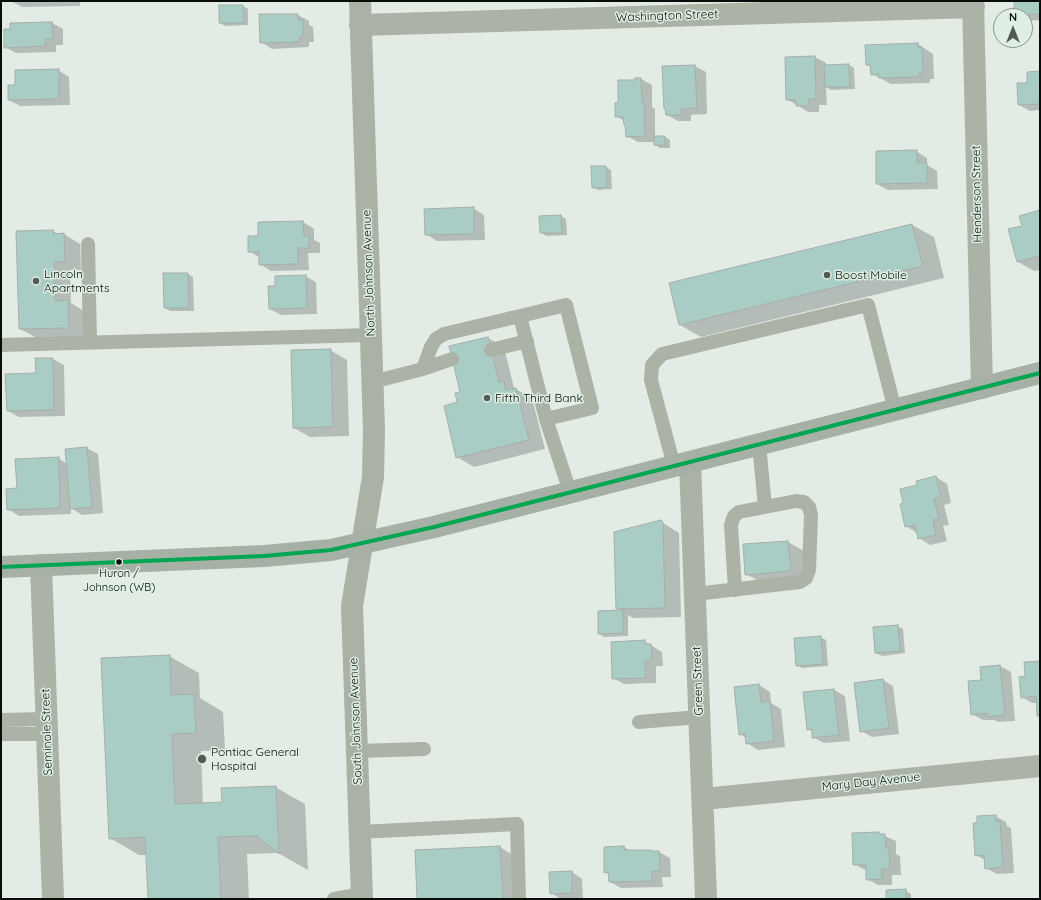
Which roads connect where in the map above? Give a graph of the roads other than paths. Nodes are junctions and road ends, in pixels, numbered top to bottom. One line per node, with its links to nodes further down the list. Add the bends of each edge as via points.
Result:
1 (360, 1): 4 (street, North Johnson Avenue)
2 (974, 4): 3 (street, Washington Street); 16 (street, Henderson Street)
3 (762, 7): 4 (street, Washington Street)
4 (360, 25): 7 (street, North Johnson Avenue)
5 (88, 244): 9 (lane)
6 (520, 316): 8 (lane); 13 (lane, via 444,334 436,339 431,347); 18 (lane, via 566,304 592,408)
7 (371, 334): 9 (lane); 15 (street, North Johnson Avenue)
8 (527, 341): 11 (lane); 18 (lane)
9 (90, 342): 10 (lane)
10 (1, 345)
11 (491, 350)
12 (452, 359): 13 (lane)
13 (423, 369): 15 (lane)
14 (1040, 373): 16 (highway)
15 (372, 382): 23 (street, North Johnson Avenue, via 373,477)
16 (982, 388): 17 (highway)
17 (895, 410): 19 (highway); 20 (lane, via 868,304 662,354 652,364 651,380)
18 (546, 419): 21 (lane)
19 (759, 444): 20 (highway); 22 (lane)
20 (682, 464): 21 (highway); 27 (street, Green Street)
21 (570, 492): 23 (highway)
22 (765, 507): 26 (lane, via 739,512 734,516 732,525); 26 (lane, via 796,501 804,502 809,507 809,570 806,578 800,582)
23 (362, 543): 24 (highway, via 331,550 264,556); 34 (street, South Johnson Avenue, via 352,606)
24 (41, 565): 25 (highway); 31 (street, Seminole Street)
25 (1, 567)
26 (735, 590): 27 (lane)
27 (695, 594): 28 (street, Green Street)
28 (699, 717): 30 (lane); 36 (street, Green Street)
29 (1, 720): 31 (lane)
30 (639, 722)
31 (46, 726): 32 (lane); 39 (street, Seminole Street)
32 (1, 734)
33 (424, 749): 34 (lane)
34 (357, 751): 37 (street, South Johnson Avenue)
35 (1040, 766): 36 (street, Mary Day Avenue)
36 (703, 799): 42 (street, Green Street)
37 (360, 832): 38 (street, South Johnson Avenue); 41 (lane, via 517,824)
38 (362, 896): 40 (lane)
39 (53, 899)
40 (334, 899)
41 (519, 899)
42 (706, 899)

